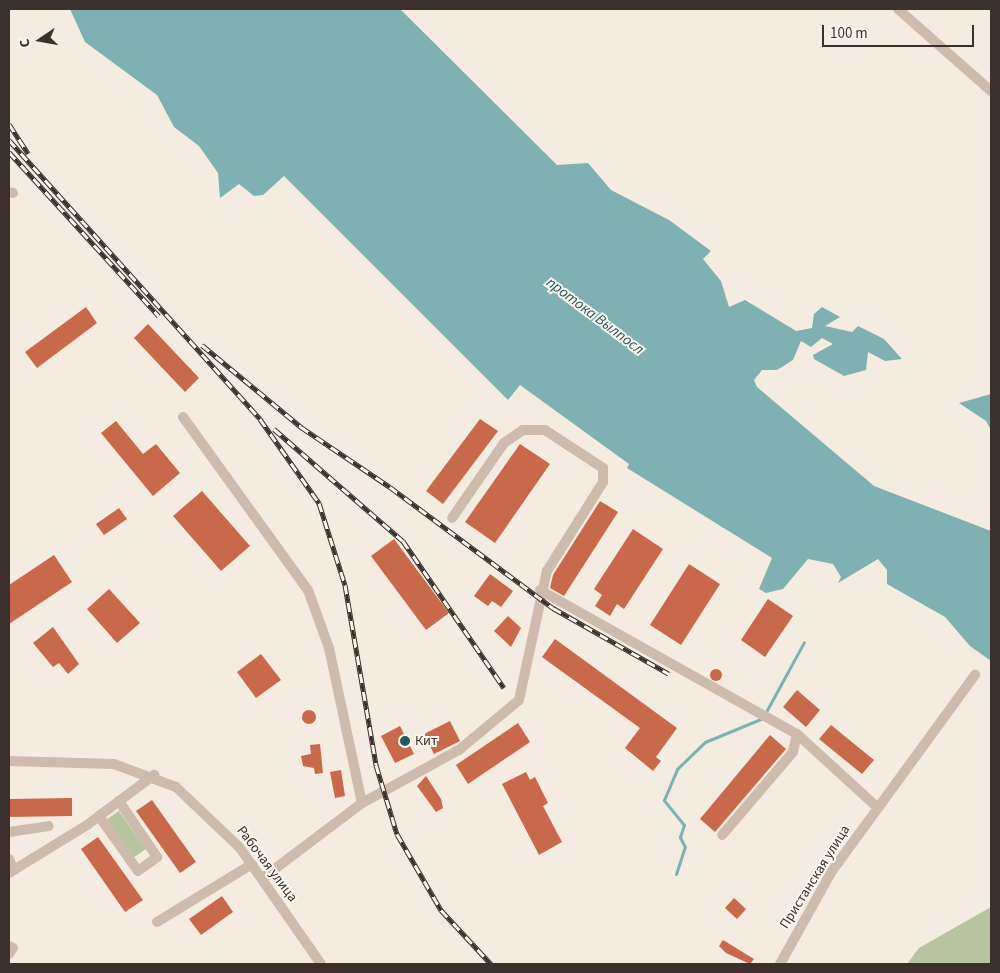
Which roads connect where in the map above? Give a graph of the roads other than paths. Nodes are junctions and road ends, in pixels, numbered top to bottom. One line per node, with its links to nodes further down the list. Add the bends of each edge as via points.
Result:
1 (898, 9): 2 (street)
2 (991, 91)
3 (183, 417): 11 (street, via 308,590 329,648)
4 (452, 518): 5 (street, via 504,443 523,430 545,430 597,462 603,468 603,482 558,550)
5 (540, 590): 7 (street); 11 (street, via 539,624 519,700 459,750)
6 (975, 675): 12 (street, Пристанская улица)
7 (796, 734): 12 (street); 16 (street, via 793,752)
8 (9, 761): 9 (street, Рабочая улица, via 114,764)
9 (154, 776): 10 (street); 18 (street, Рабочая улица, via 176,787 209,815)
10 (119, 802): 13 (street); 13 (street, via 157,857 138,871)
11 (362, 803): 20 (street)
12 (877, 807): 25 (street, Пристанская улица, via 818,894)
13 (100, 816): 19 (street)
14 (49, 826): 15 (street)
15 (9, 832)
16 (722, 835)
17 (9, 859): 19 (street)
18 (252, 864): 20 (street, Рабочая улица); 21 (street)
19 (11, 872)
20 (263, 878): 24 (street, Рабочая улица)
21 (157, 922)
22 (9, 946): 23 (street, via 13,948)
23 (9, 954)
24 (321, 964)
25 (780, 964)

